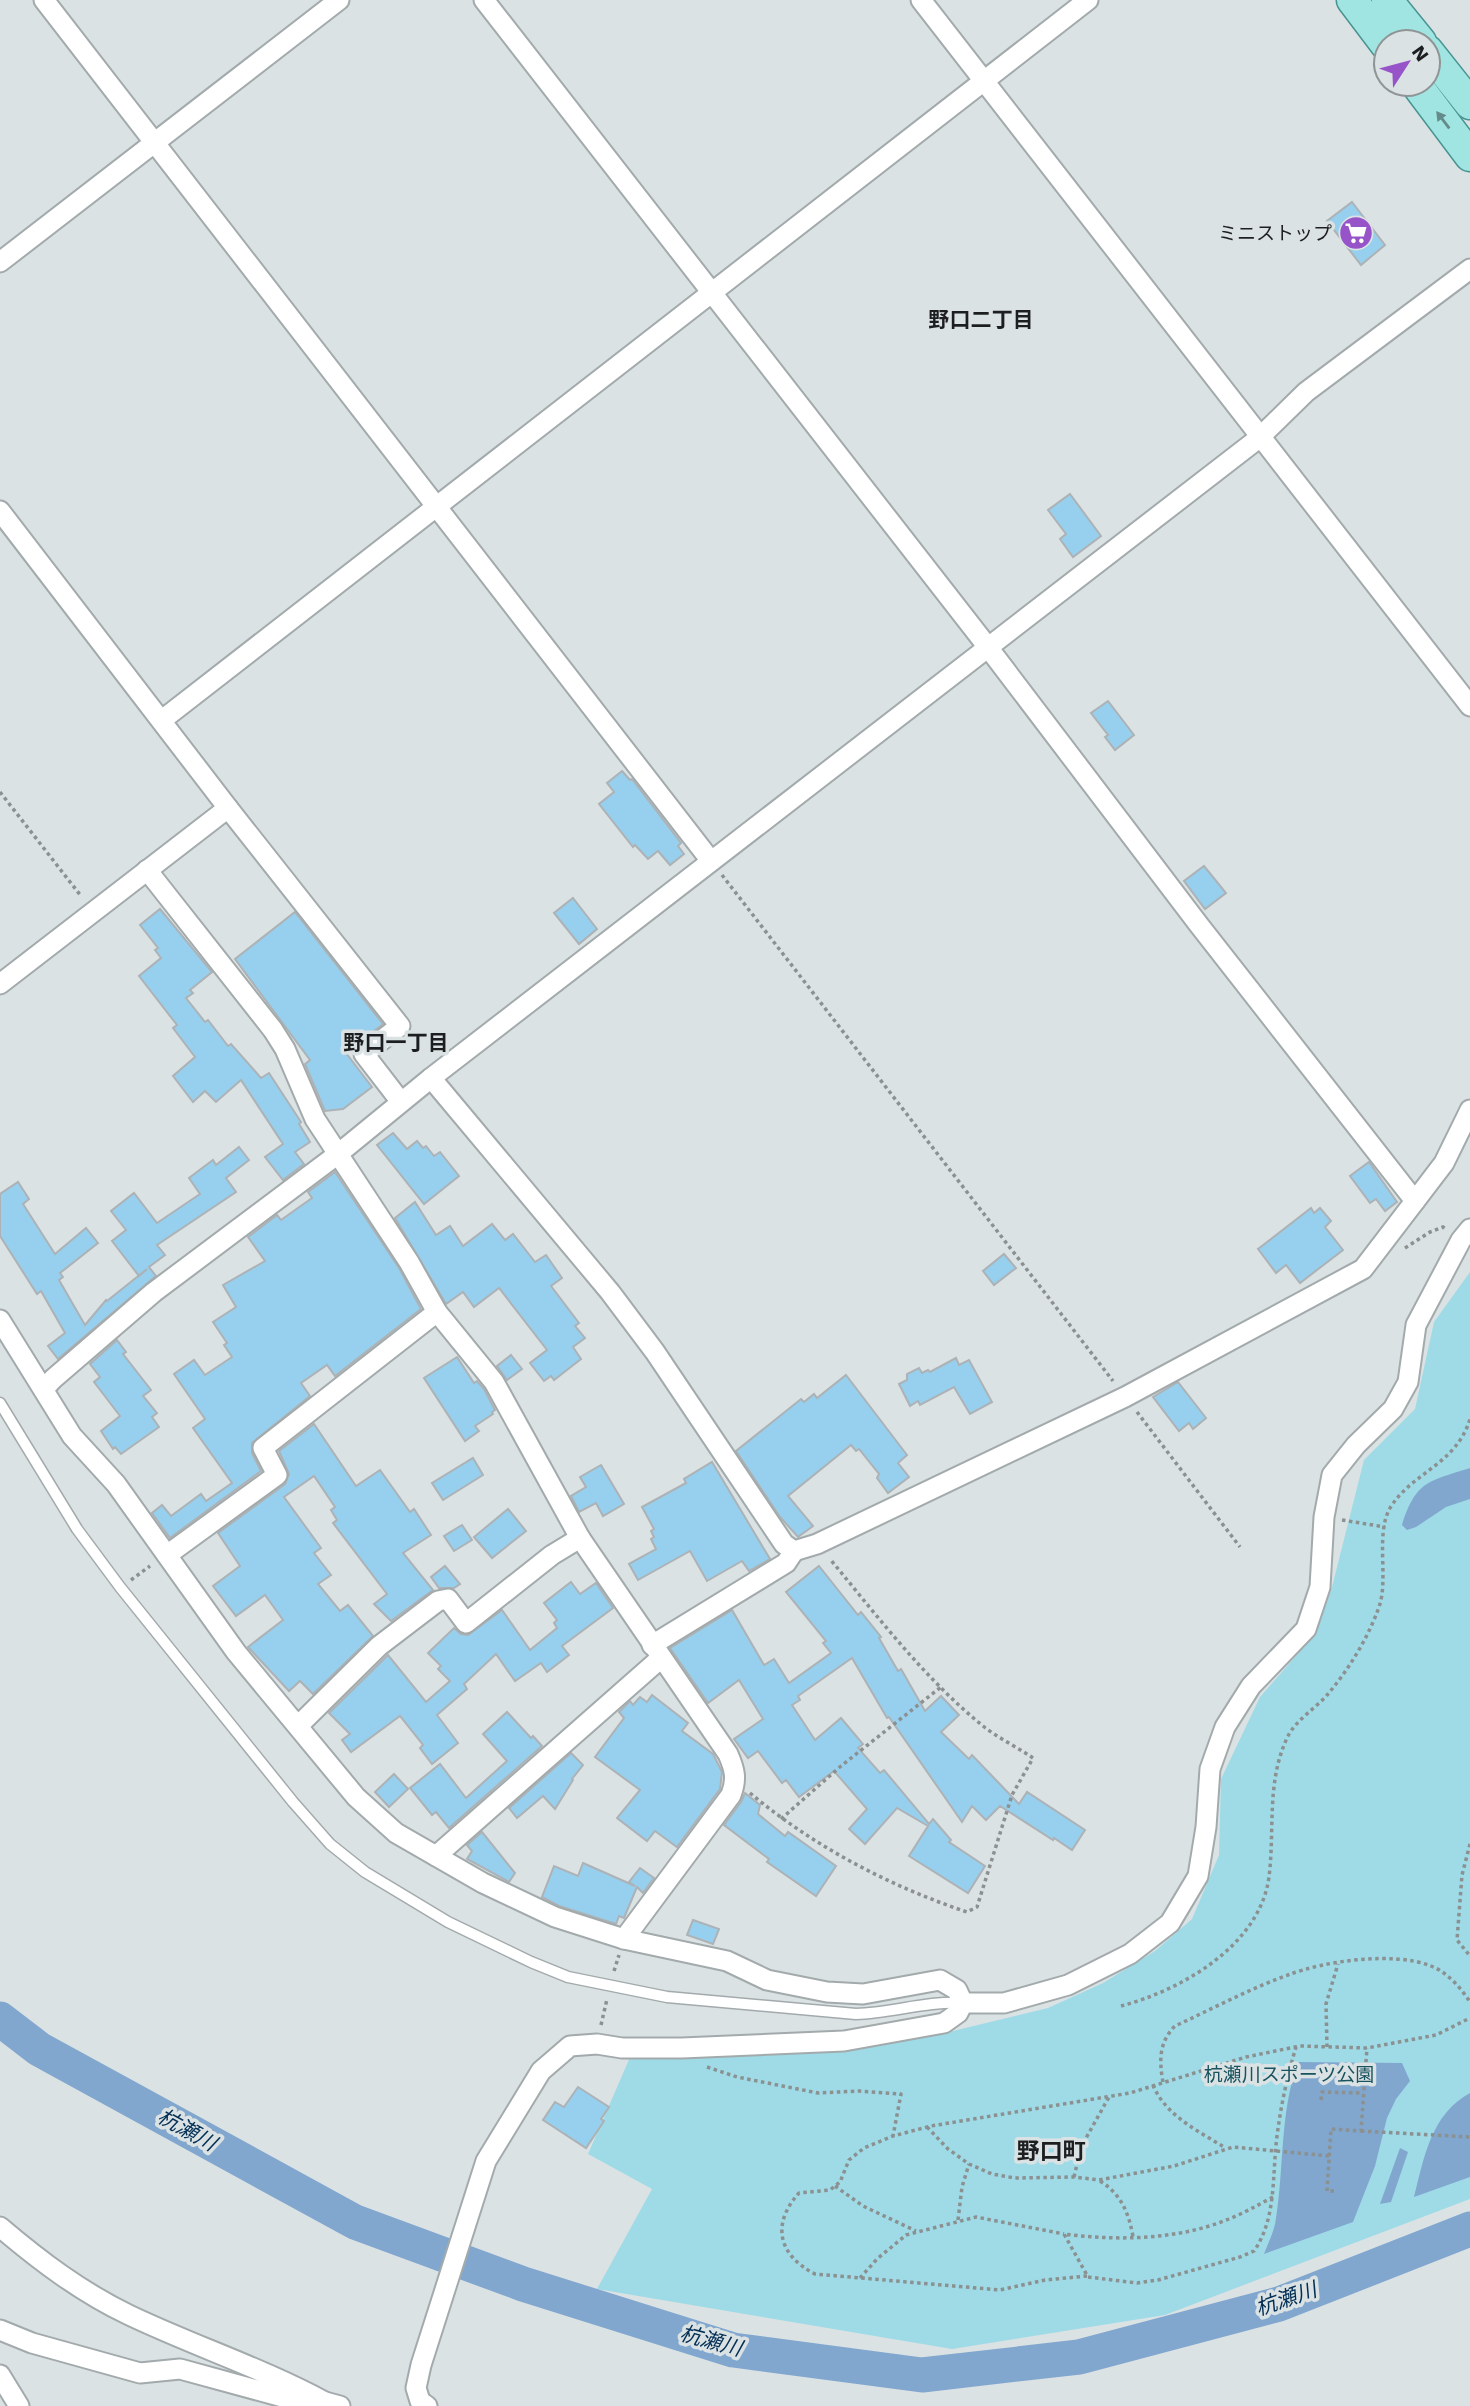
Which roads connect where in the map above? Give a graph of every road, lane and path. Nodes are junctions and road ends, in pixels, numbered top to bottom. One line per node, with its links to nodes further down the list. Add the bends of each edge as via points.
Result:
1 (44, 0): 14 (street)
2 (339, 0): 14 (street)
3 (484, 0): 18 (street)
4 (921, 0): 11 (street)
5 (1088, 0): 11 (street)
6 (1352, 0): 8 (main road)
7 (1387, 0): 9 (main road)
8 (1373, 28)
9 (1409, 28)
10 (1442, 69): 13 (main road)
11 (983, 80): 18 (street); 19 (street)
12 (1426, 98): 15 (main road, one-way to 12)
13 (1470, 104)
14 (155, 143): 16 (street); 20 (street)
15 (1470, 156)
16 (0, 262)
17 (1470, 268): 19 (street, via 1306,392)
18 (712, 294): 20 (street); 22 (street)
19 (1259, 438): 22 (street); 23 (street)
20 (437, 505): 24 (street); 27 (street)
21 (0, 511): 24 (street)
22 (987, 646): 27 (street); 35 (street)
23 (1470, 706)
24 (162, 720): 26 (street)
25 (0, 792): 29 (path)
26 (228, 808): 28 (street); 32 (street, via 400,1026 364,1054)
27 (711, 862): 31 (street); 40 (path)
28 (147, 870): 29 (street); 34 (street, via 273,1030 315,1119)
29 (93, 912): 30 (street)
30 (0, 984)
31 (431, 1078): 32 (street); 48 (street, via 610,1292 784,1544)
32 (401, 1102): 34 (street)
33 (1470, 1110): 35 (street, via 1444,1163)
34 (338, 1154): 37 (street); 39 (street, via 154,1292)
35 (1415, 1201): 40 (street, via 1363,1269)
36 (1470, 1229): 43 (street, via 1416,1325 1408,1382 1393,1409 1332,1475)
37 (438, 1312): 45 (street, via 494,1382); 49 (street, via 263,1448 277,1475)
38 (0, 1320): 39 (street)
39 (44, 1389): 49 (street, via 72,1436 116,1484)
40 (1125, 1397): 46 (street); 47 (path)
41 (0, 1403): 50 (lane)
42 (1470, 1419): 44 (path, via 1466,1432 1440,1464 1408,1486 1389,1510)
43 (1324, 1517): 44 (path); 62 (street, via 1320,1587 1306,1629 1251,1686 1225,1727 1210,1769 1198,1876 1170,1923 1130,1954 1068,1985 1004,2003)
44 (1385, 1527): 63 (path, via 1380,1604 1365,1639 1328,1694 1289,1734 1274,1775 1269,1879 1256,1916 1230,1947 1193,1975)
45 (580, 1538): 51 (street); 53 (street, via 466,1623 448,1599 438,1601 379,1646)
46 (817, 1544): 48 (street); 52 (path)
47 (1240, 1547)
48 (794, 1551): 51 (street, via 786,1563)
49 (167, 1555): 50 (path); 53 (street, via 236,1652)
50 (120, 1587): 62 (lane, via 330,1844 365,1872 448,1922 568,1977 667,1997 856,2014)
51 (656, 1652): 54 (street, via 728,1754); 57 (street)
52 (941, 1687): 55 (path); 55 (path, via 984,1727 1033,1758 1012,1796 976,1907 967,1912 871,1872)
53 (298, 1726): 57 (street, via 356,1797 396,1833)
54 (736, 1783): 55 (path); 58 (street)
55 (781, 1819)
56 (1470, 1844): 59 (path, via 1462,1875 1457,1940)
57 (436, 1856): 58 (street, via 555,1917)
58 (624, 1940): 62 (street, via 727,1961 767,1980 827,1992 863,1994 940,1980 957,1990)
59 (1470, 1956)
60 (1338, 1964): 61 (path, via 1399,1959 1432,1966 1461,1987); 66 (path, via 1326,2004); 69 (path, via 1291,1974 1175,2026 1161,2049)
61 (1470, 2002)
62 (963, 2003): 67 (street, via 944,2023 844,2041)
63 (1121, 2006)
64 (1470, 2018): 68 (path, via 1436,2035)
65 (1296, 2047): 66 (path); 69 (path); 79 (path)
66 (1327, 2047): 68 (path)
67 (697, 2048): 76 (path, via 703,2066 737,2077 818,2093 901,2094); 98 (street, via 570,2046 541,2071 486,2161 421,2365 416,2388 419,2401)
68 (1367, 2048): 71 (path)
69 (1163, 2082): 70 (path)
70 (1153, 2085): 72 (path); 78 (path, via 1183,2122)
71 (1363, 2093): 73 (path, via 1322,2092); 75 (path)
72 (1109, 2097): 74 (path); 82 (path, via 1081,2147)
73 (1321, 2100)
74 (927, 2127): 76 (path); 81 (path)
75 (1360, 2131): 77 (path); 80 (path, via 1331,2129)
76 (893, 2136): 84 (path, via 849,2160)
77 (1470, 2137)
78 (1226, 2148): 79 (path); 83 (path, via 1174,2166)
79 (1275, 2150): 80 (path); 86 (path)
80 (1330, 2156): 85 (path, via 1327,2191)
81 (969, 2164): 82 (path, via 1015,2178); 87 (path)
82 (1074, 2177): 83 (path)
83 (1099, 2180): 91 (path, via 1114,2189 1124,2205)
84 (835, 2186): 89 (path, via 863,2206); 93 (path, via 799,2193 780,2231 785,2247 800,2266 815,2274)
85 (1334, 2191)
86 (1272, 2197): 91 (path, via 1229,2219 1191,2231); 92 (path, via 1261,2242 1240,2257 1137,2283)
87 (958, 2221): 89 (path); 90 (path, via 976,2217)
88 (0, 2227): 96 (street, via 56,2273 127,2314)
89 (918, 2231): 93 (path, via 906,2235)
90 (1064, 2234): 91 (path); 92 (path)
91 (1133, 2237)
92 (1087, 2276): 93 (path, via 1000,2290)
93 (860, 2279)
94 (0, 2330): 96 (street, via 140,2373 180,2369 300,2402)
95 (0, 2375): 97 (street)
96 (333, 2404)
97 (19, 2406)
98 (427, 2406)

